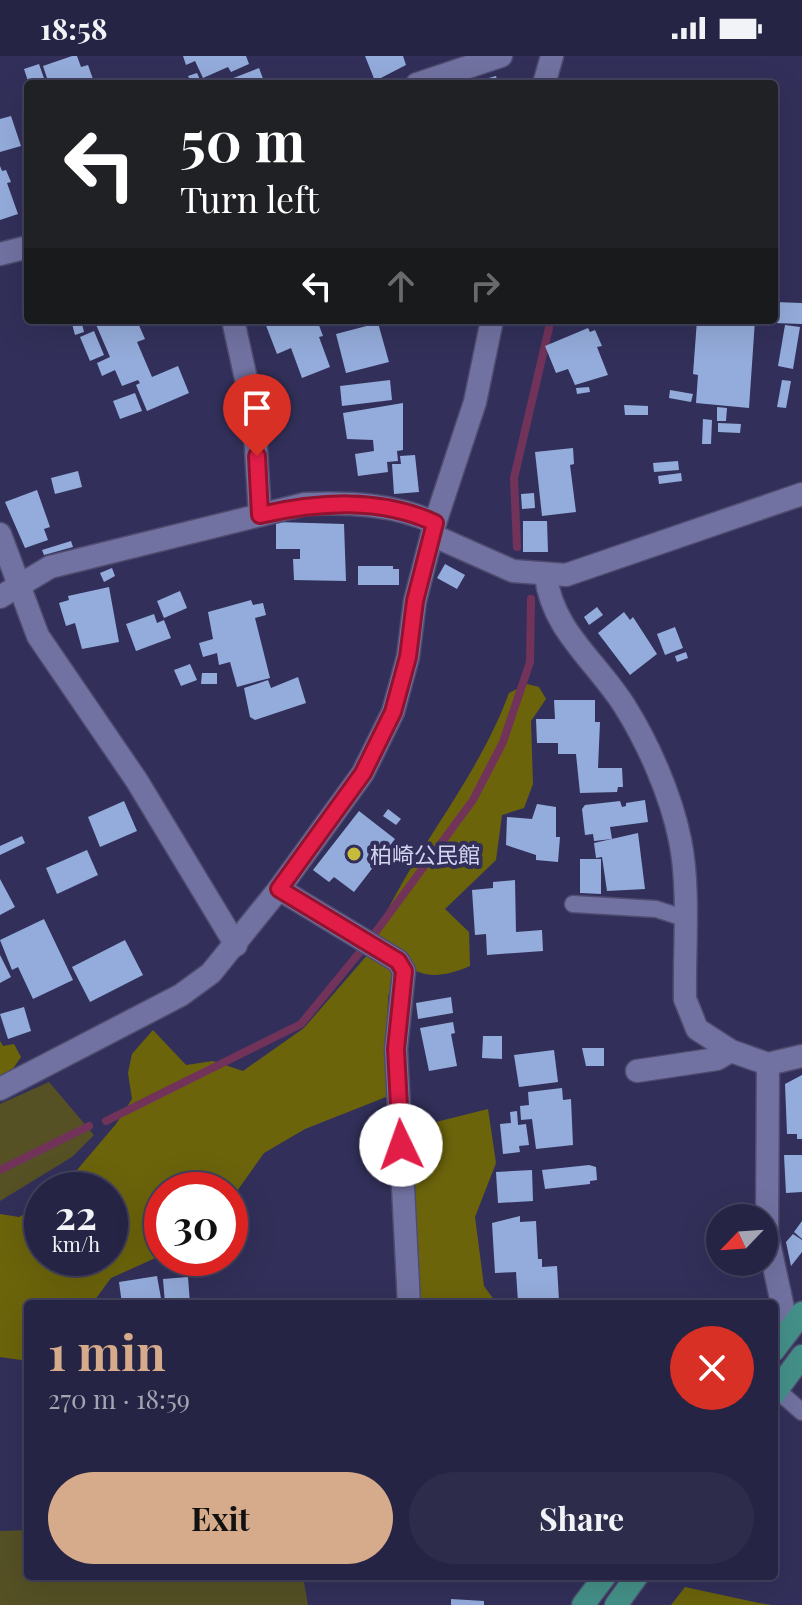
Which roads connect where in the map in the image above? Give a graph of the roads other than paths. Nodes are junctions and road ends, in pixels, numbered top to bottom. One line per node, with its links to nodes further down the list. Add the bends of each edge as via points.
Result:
1 (501, 56): 3 (street)
2 (552, 56): 4 (street)
3 (429, 80)
4 (545, 80)
5 (24, 248): 6 (street)
6 (0, 254)
7 (234, 324): 10 (street, via 254,415)
8 (491, 324): 11 (street, via 475,402)
9 (802, 494): 13 (street, via 590,569)
10 (260, 515): 11 (street, via 305,504 341,503 421,516); 14 (street, via 50,567)
11 (433, 529): 13 (street, via 513,571); 16 (street, via 393,712 363,773)
12 (0, 534): 14 (street)
13 (546, 576): 18 (street, via 554,612 624,705 657,773 680,840)
14 (20, 585): 15 (street); 19 (street, via 38,636 137,781)
15 (0, 597)
16 (279, 889): 19 (street); 25 (street, via 398,961 404,971 396,1049)
17 (573, 904): 18 (lane, via 656,909)
18 (684, 918): 20 (street, via 689,1016 707,1038)
19 (236, 945): 24 (street, via 181,995)
20 (731, 1051): 22 (street); 23 (street, via 717,1059)
21 (802, 1056): 22 (street)
22 (768, 1064): 26 (street, via 767,1234)
23 (637, 1071)
24 (0, 1089)
25 (409, 1300)
26 (795, 1322): 27 (main road)
27 (778, 1345)
28 (802, 1356): 29 (main road)
29 (778, 1389)
30 (778, 1394): 31 (lane)
31 (802, 1412)
32 (602, 1580): 34 (main road)
33 (634, 1580): 35 (main road)
34 (583, 1605)
35 (616, 1605)

